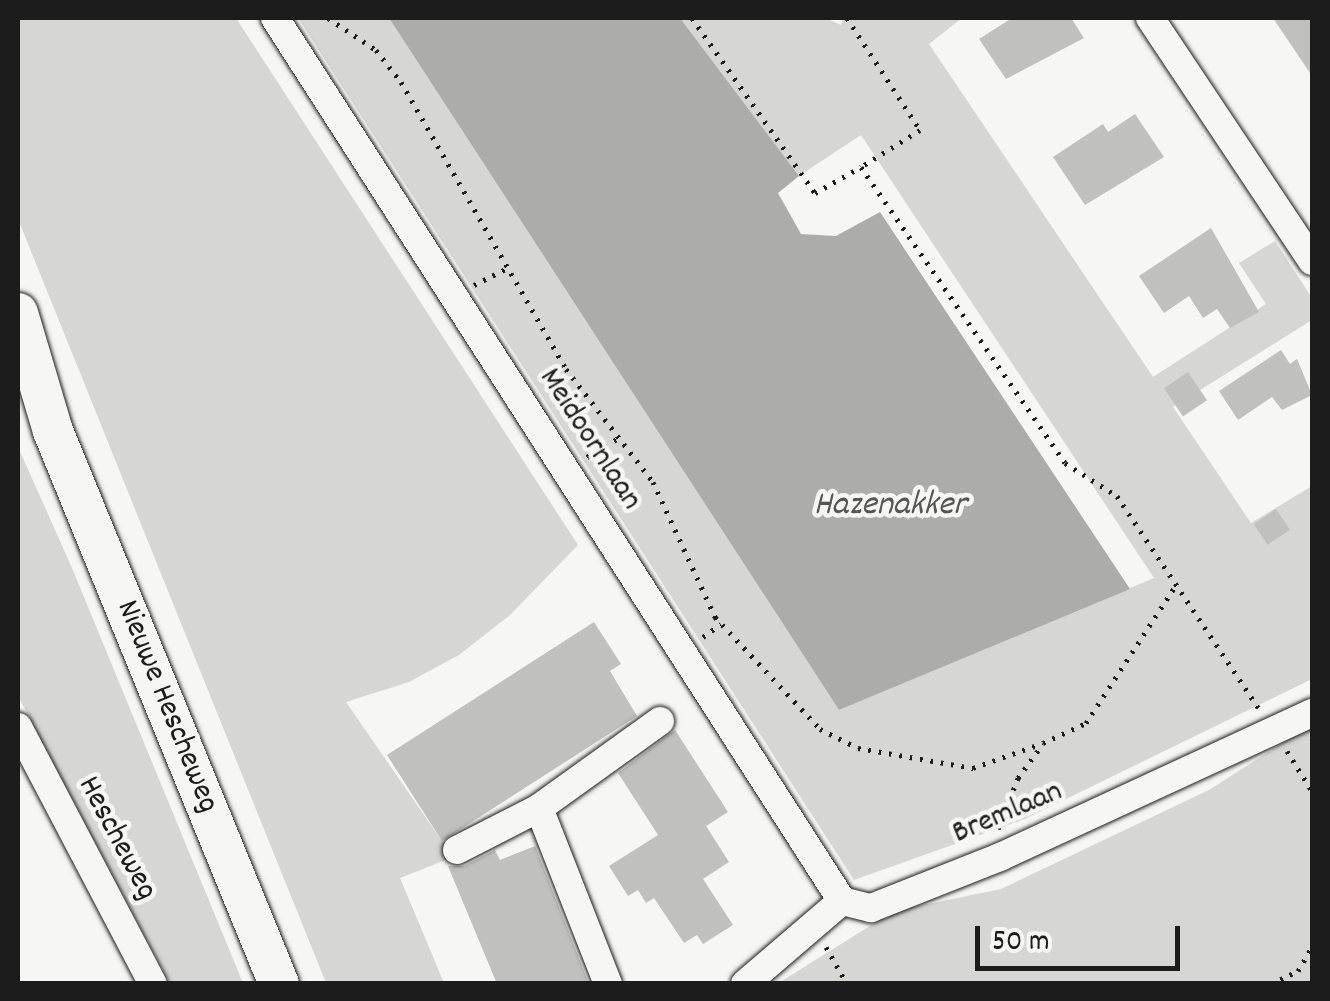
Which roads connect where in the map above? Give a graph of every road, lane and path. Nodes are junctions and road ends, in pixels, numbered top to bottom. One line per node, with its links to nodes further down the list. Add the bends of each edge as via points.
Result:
1 (276, 18): 9 (street, Meidoornlaan)
2 (328, 18): 8 (path, via 376,50 401,82)
3 (692, 18): 6 (path, via 815,193)
4 (847, 18): 6 (path, via 920,130)
5 (1150, 18): 7 (street)
6 (861, 167): 15 (path, via 1064,463 1117,496)
7 (1312, 261)
8 (507, 268): 9 (path); 13 (path, via 566,369)
9 (455, 295): 14 (street, Meidoornlaan)
10 (18, 313): 12 (main road, Nieuwe Hescheweg)
11 (18, 367): 12 (main road, Nieuwe Hescheweg)
12 (54, 431): 29 (main road, Nieuwe Hescheweg)
13 (619, 438): 14 (path); 20 (path, via 653,482 714,617 820,728 858,748 973,768)
14 (566, 469): 25 (street, Meidoornlaan)
15 (1176, 585): 19 (path); 20 (path, via 1086,723)
16 (1312, 714): 19 (street, Bremlaan)
17 (660, 721): 22 (street)
18 (18, 727): 28 (street, Hescheweg)
19 (1275, 733): 21 (path); 24 (street, Bremlaan)
20 (1043, 744): 24 (path, via 1018,778)
21 (1312, 791)
22 (539, 808): 23 (street); 30 (street)
23 (457, 850)
24 (984, 863): 25 (street, Bremlaan, via 871,908)
25 (842, 902): 26 (street)
26 (815, 927): 31 (street); 32 (path)
27 (1312, 947): 33 (path, via 1298,971)
28 (154, 984)
29 (279, 984)
30 (608, 984)
31 (745, 984)
32 (846, 984)
33 (1272, 984)

